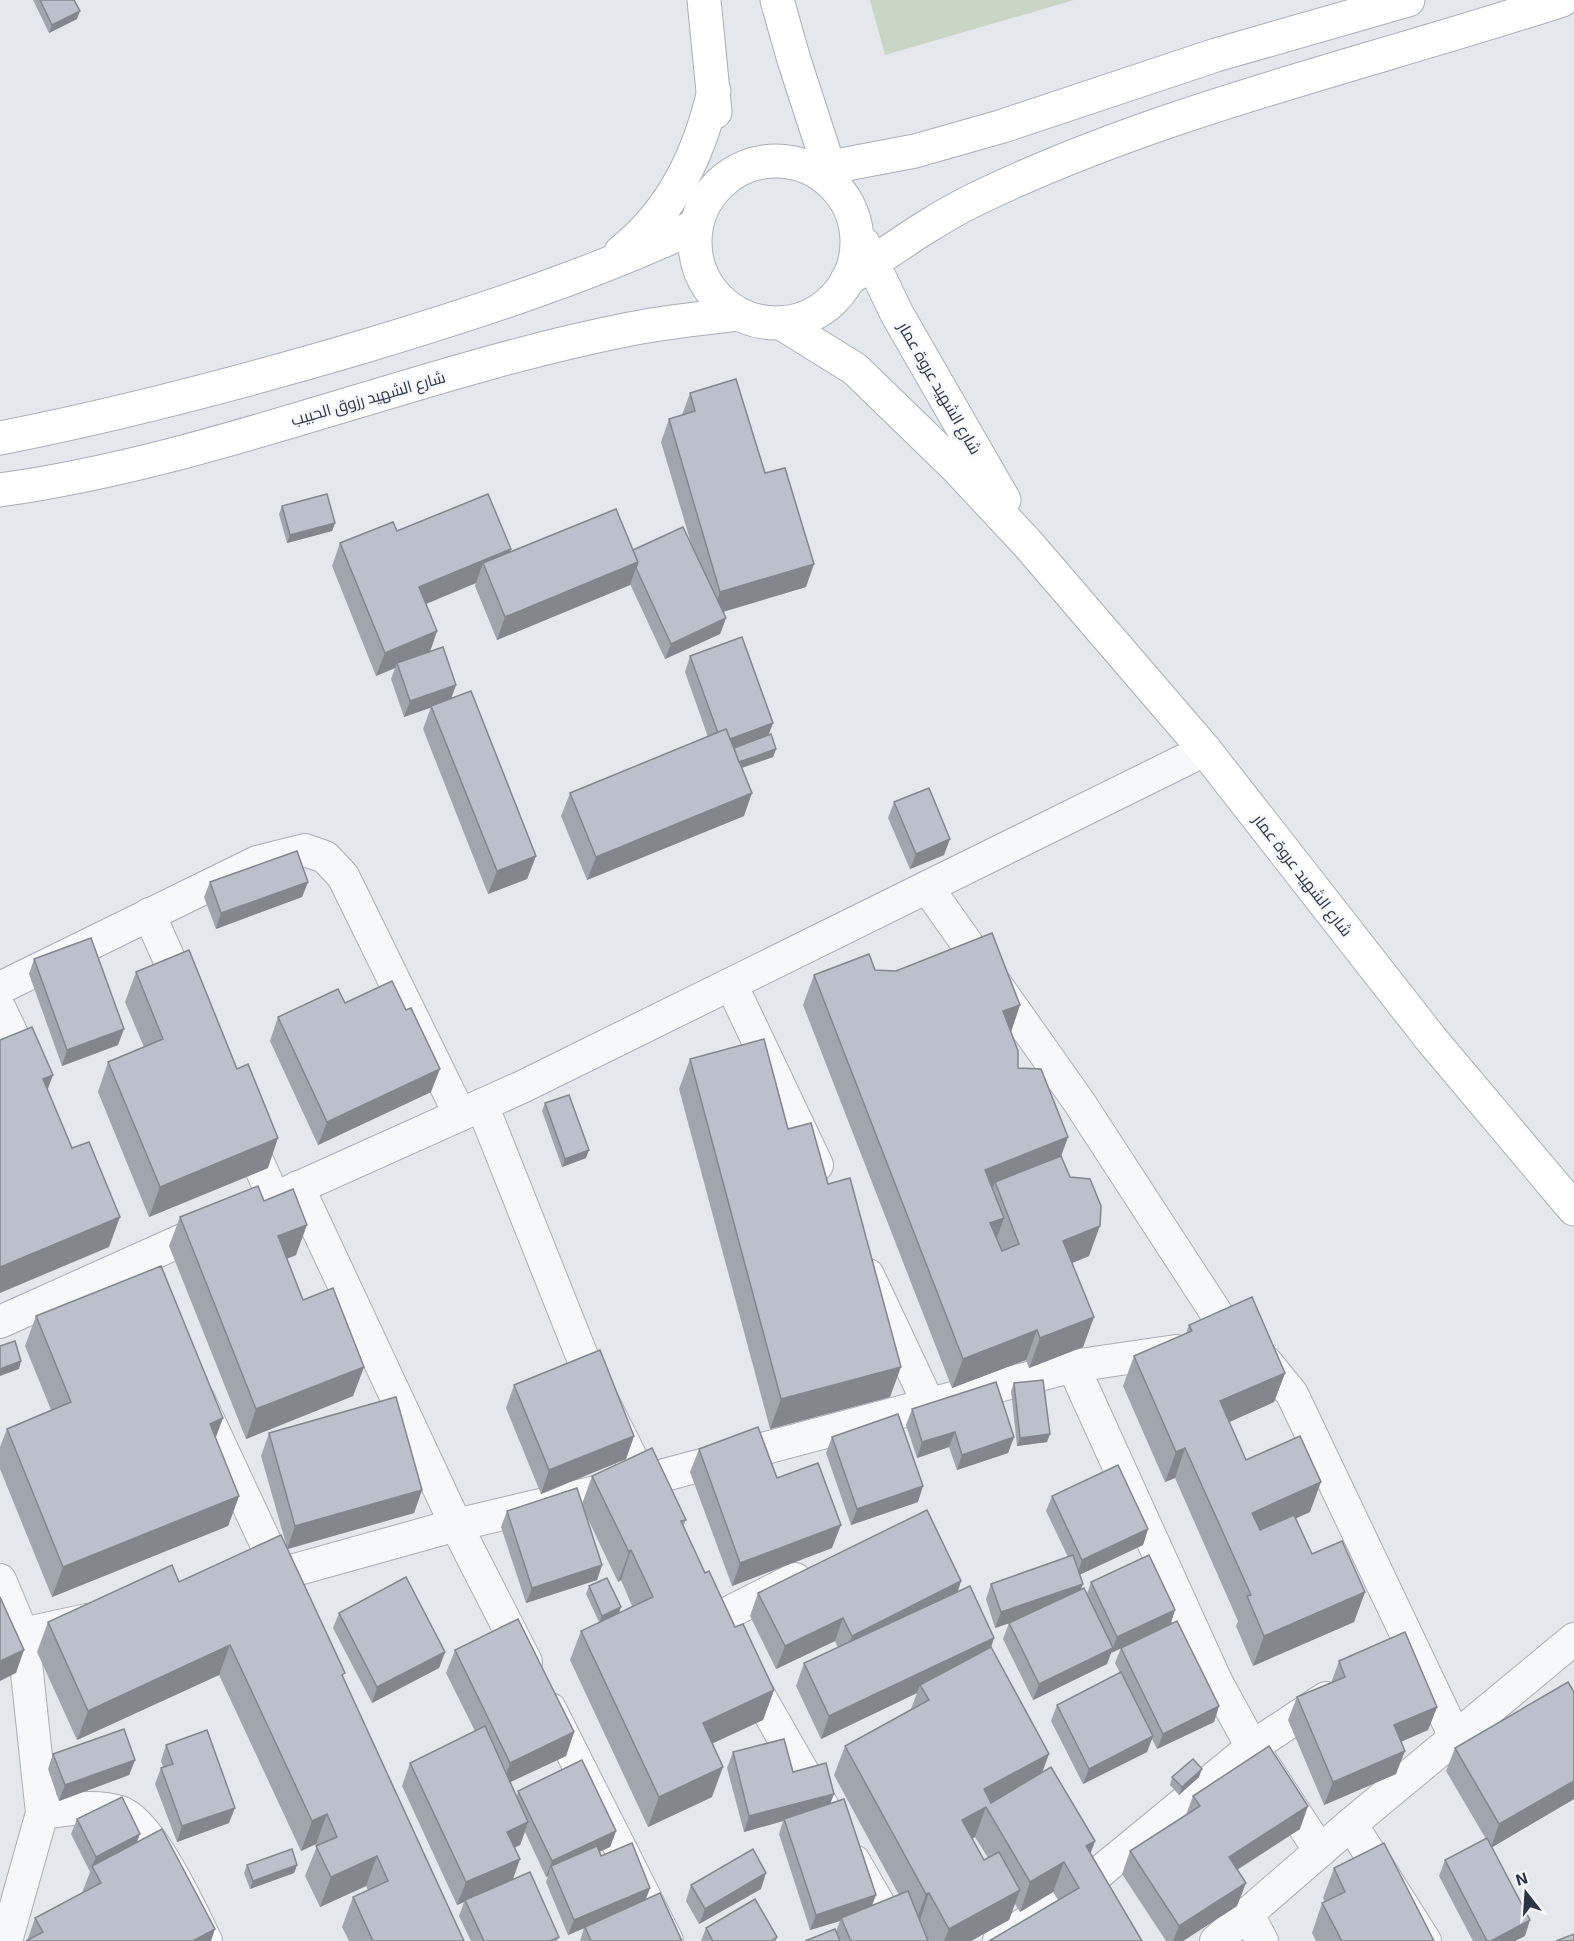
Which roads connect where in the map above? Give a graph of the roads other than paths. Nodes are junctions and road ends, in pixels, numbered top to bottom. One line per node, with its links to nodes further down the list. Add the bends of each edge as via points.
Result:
1 (704, 0): 5 (street)
2 (777, 0): 6 (street)
3 (1407, 0): 6 (street, via 1216,55 1003,126)
4 (1562, 0): 10 (street, via 1130,136 977,199)
5 (714, 91): 7 (street); 9 (street, via 702,136 677,190 639,235)
6 (827, 175): 7 (street, via 791,162 765,161 741,169); 10 (street, via 849,207)
7 (720, 183): 8 (street, via 709,195)
8 (696, 226): 9 (street); 11 (street, via 694,247 699,268 721,302)
9 (603, 266): 13 (street, via 450,320 267,375)
10 (860, 272): 12 (street, via 831,302 808,316); 15 (street, شارع الشهيد عروة عمار, via 897,314)
11 (738, 314): 12 (street); 14 (street, شارع الشهيد رزوق الحبيب, via 598,336 107,471)
12 (781, 323): 15 (street, شارع الشهيد عروة عمار, via 855,369)
13 (0, 438)
14 (0, 490)
15 (1028, 544): 16 (street, شارع الشهيد عروة عمار)
16 (1205, 750): 17 (street); 28 (street, شارع الشهيد عروة عمار, via 1431,1039)
17 (927, 887): 19 (street); 33 (street, via 1079,1102)
18 (149, 914): 20 (street); 22 (street); 25 (street, via 257,862 304,850 325,857 343,876)
19 (732, 984): 25 (street); 26 (street)
20 (0, 988)
21 (0, 1009): 23 (street)
22 (197, 1023)
23 (41, 1095)
24 (231, 1100): 27 (street)
25 (471, 1110): 27 (street); 37 (street, via 590,1376)
26 (828, 1189)
27 (286, 1193): 31 (street); 39 (street)
28 (1574, 1209)
29 (107, 1236): 31 (street)
30 (858, 1254): 36 (street)
31 (134, 1272): 32 (street)
32 (0, 1322)
33 (1240, 1350): 34 (street, via 1197,1348); 53 (street, via 1266,1362 1292,1394 1400,1648)
34 (1073, 1366): 36 (street); 54 (street, via 1190,1627)
35 (185, 1370): 41 (street)
36 (929, 1405): 37 (street)
37 (642, 1481): 38 (street); 39 (street)
38 (663, 1520)
39 (456, 1525): 41 (street); 64 (street)
40 (818, 1567): 47 (street)
41 (281, 1575): 43 (street); 45 (street)
42 (0, 1580): 48 (street)
43 (225, 1588)
44 (700, 1590): 47 (street)
45 (296, 1607)
46 (112, 1614): 48 (street)
47 (725, 1636): 62 (street)
48 (11, 1637): 55 (street)
49 (1574, 1639): 50 (street)
50 (1526, 1679): 52 (street); 53 (street)
51 (1351, 1682): 54 (street)
52 (1544, 1706)
53 (1455, 1737): 56 (street)
54 (1252, 1748): 57 (street); 58 (street)
55 (42, 1813): 61 (street); 63 (street, via 94,1807 122,1813 142,1826)
56 (1351, 1824): 57 (street); 68 (street)
57 (1320, 1851): 60 (street)
58 (1089, 1865): 59 (street); 65 (street)
59 (1109, 1904)
60 (1247, 1913): 66 (street); 67 (street)
61 (5, 1934)
62 (896, 1940)
63 (206, 1941)
64 (667, 1941)
65 (999, 1941)
66 (1216, 1941)
67 (1262, 1941)
68 (1425, 1941)

